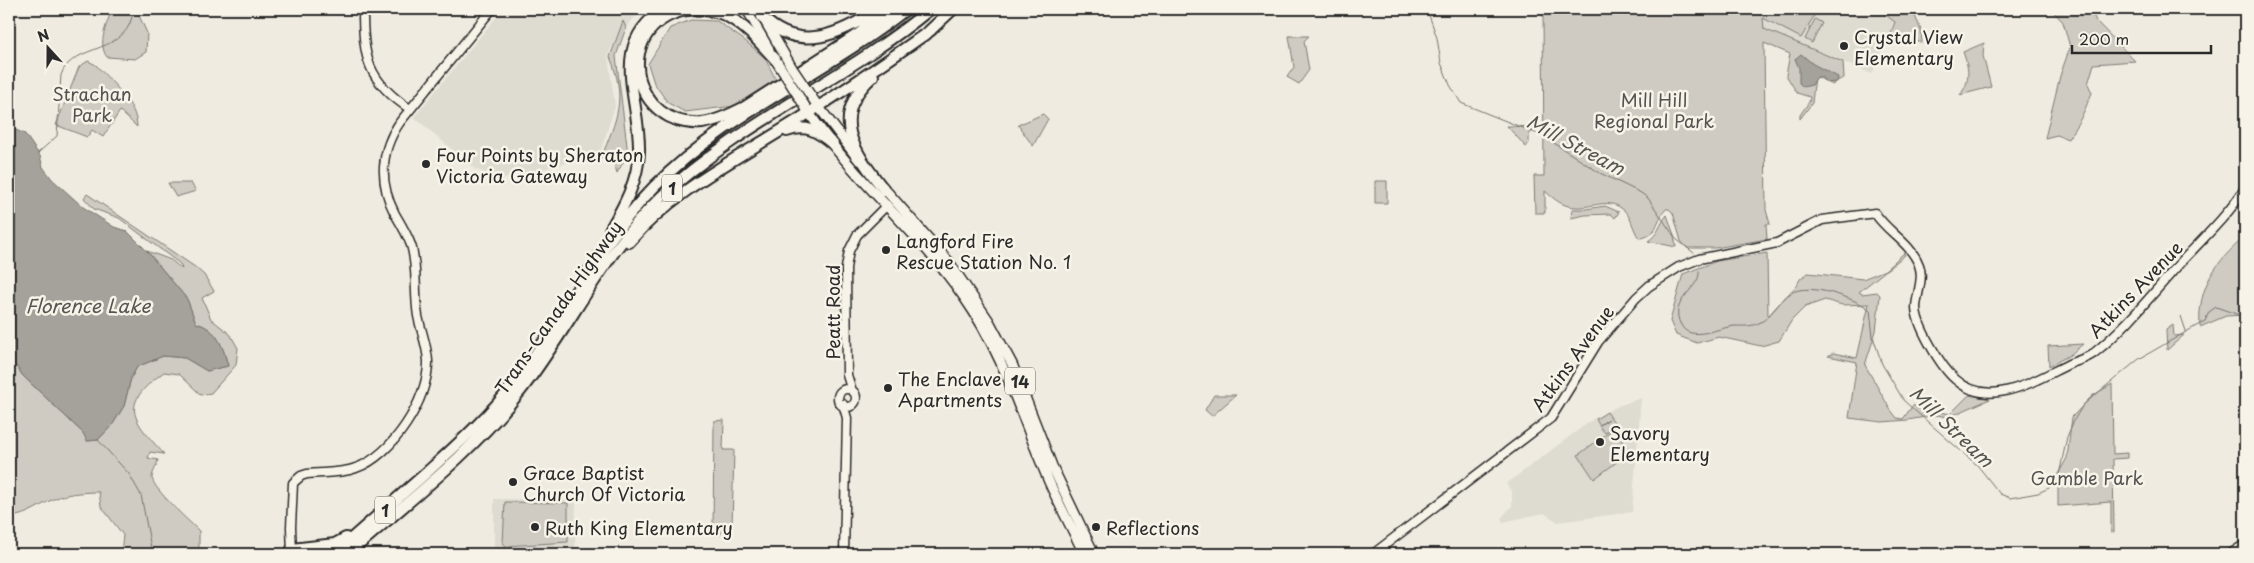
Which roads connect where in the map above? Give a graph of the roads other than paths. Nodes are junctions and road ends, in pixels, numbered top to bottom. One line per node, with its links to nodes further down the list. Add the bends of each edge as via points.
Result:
1 (363, 9): 14 (street, via 363,42 370,67 382,86)
2 (492, 9): 14 (street)
3 (664, 9): 21 (highway, via 644,26 632,51 630,65 639,154 629,196 580,277)
4 (746, 9): 12 (street)
5 (880, 9): 10 (highway, via 852,27 815,38 780,31)
6 (890, 9): 12 (highway, via 860,33 726,117 703,122 671,118 648,100 637,70 643,40 654,25 683,10 704,9 726,16 755,38)
7 (906, 9): 21 (highway, Trans-Canada Highway / 1, via 725,130 672,170 620,225)
8 (930, 9): 25 (highway, Trans-Canada Highway / 1, via 876,50 726,147 662,197 611,254)
9 (953, 9): 11 (highway)
10 (760, 13): 13 (main road, bridge)
11 (930, 30): 13 (highway); 19 (highway, via 872,76 859,89 851,105 849,128 856,151)
12 (775, 59): 15 (main road, bridge)
13 (817, 104): 15 (highway); 19 (main road, 14)
14 (410, 109): 31 (street, via 389,140 383,170 387,195 413,253 418,317 428,363 424,388 405,427 364,465 348,471 307,474 293,482)
15 (807, 110): 16 (highway); 17 (main road, 14)
16 (770, 137): 17 (highway, via 797,127 810,128); 25 (highway, via 693,185 633,237 605,271 536,376)
17 (833, 144): 20 (main road, 14)
18 (2245, 188): 37 (street, Atkins Avenue, via 2144,304 2093,354 2004,392 1976,392 1956,381 1946,370 1918,319 1919,264 1875,213 1822,220 1784,240 1692,262 1649,286 1623,312 1598,342 1552,418)
19 (885, 191): 36 (main road, 14, via 950,262 989,321 1012,364 1052,466)
20 (887, 205): 22 (street, Peatt Road, via 857,235 849,251 846,268); 35 (main road, 14, via 939,263 987,333 1011,384 1045,473)
21 (567, 305): 29 (highway, Trans-Canada Highway / 1, via 516,382)
22 (847, 375): 23 (street, Peatt Road); 24 (street, Peatt Road)
23 (842, 389): 24 (street); 26 (street, via 838,397)
24 (852, 391): 27 (street, via 856,401)
25 (512, 402): 33 (highway, Trans-Canada Highway / 1, via 459,456)
26 (843, 404): 27 (street); 28 (street)
27 (853, 406): 28 (street)
28 (847, 418): 34 (street)
29 (445, 456): 31 (highway, via 346,538 336,544); 32 (highway, Trans-Canada Highway / 1)
30 (2245, 544): 38 (street)
31 (292, 551)
32 (334, 554)
33 (348, 554)
34 (844, 554)
35 (1084, 554)
36 (1094, 554)
37 (1373, 554)
38 (2230, 554)

